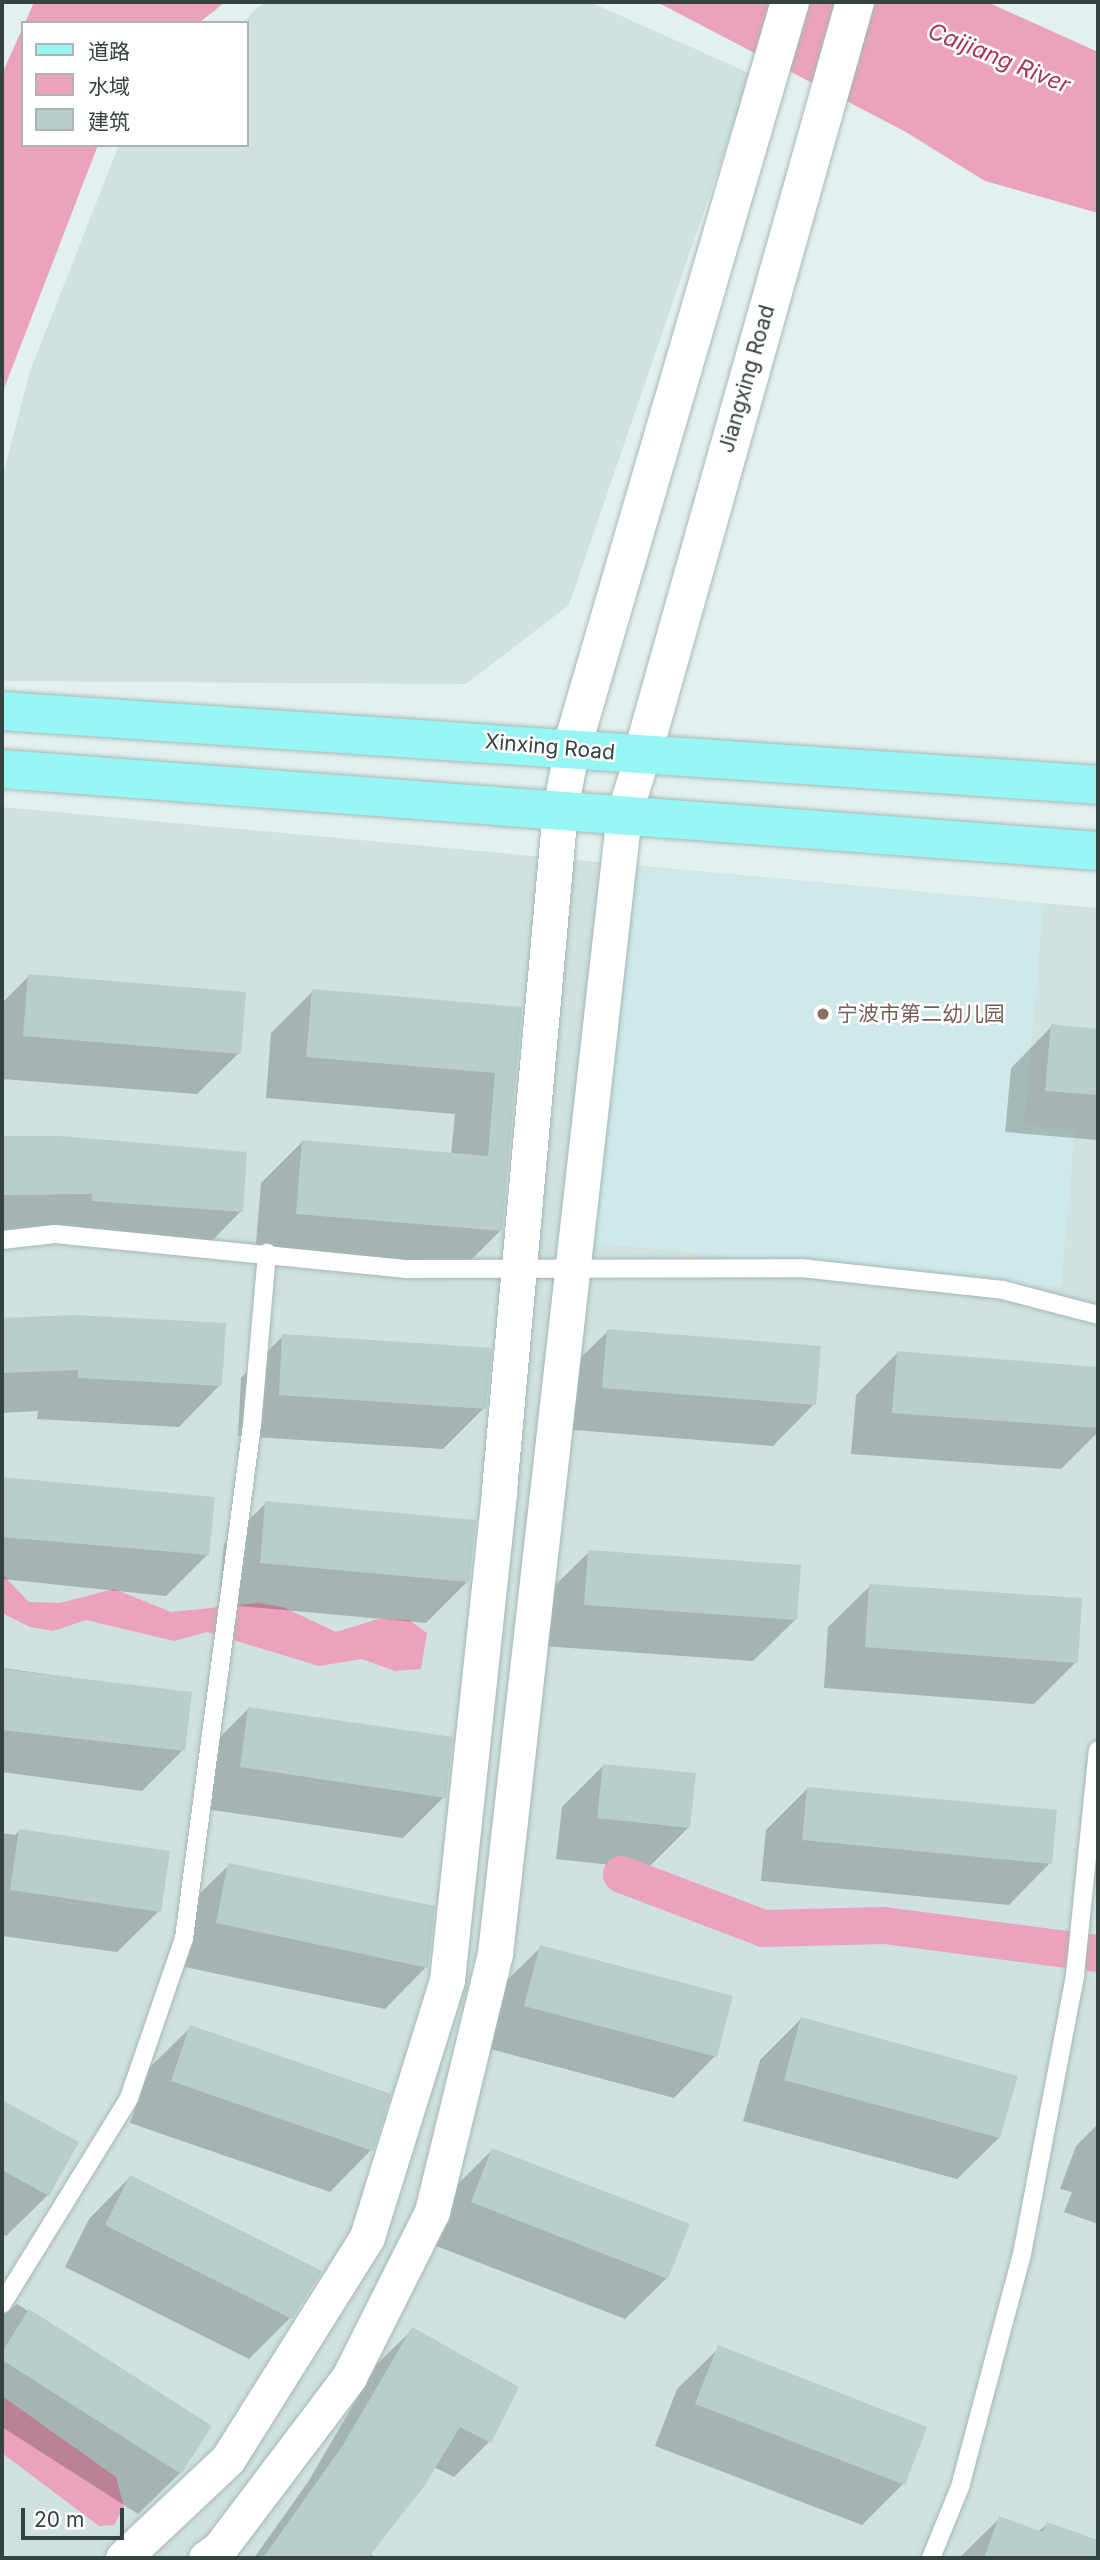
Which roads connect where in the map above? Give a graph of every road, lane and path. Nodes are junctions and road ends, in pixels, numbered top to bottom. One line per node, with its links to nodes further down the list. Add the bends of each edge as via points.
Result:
1 (790, 2): 4 (street)
2 (855, 2): 5 (street, Jiangxing Road)
3 (2, 711): 4 (main road, Xinxing Road)
4 (572, 747): 5 (main road, Xinxing Road); 8 (street)
5 (642, 756): 7 (main road, Xinxing Road); 9 (street)
6 (2, 769): 8 (main road)
7 (1098, 785)
8 (561, 809): 9 (main road); 13 (street)
9 (624, 814): 10 (main road); 14 (street)
10 (1098, 851)
11 (2, 1240): 12 (lane, via 55,1234)
12 (267, 1253): 13 (lane, via 407,1269); 17 (lane, via 252,1425 184,1938 129,2098)
13 (519, 1272): 14 (lane); 19 (street, via 443,1993 368,2237 228,2459)
14 (570, 1272): 15 (lane, via 802,1268 1003,1290); 18 (street, via 495,1952 432,2212 349,2377)
15 (1098, 1315)
16 (1098, 1750): 20 (lane, via 1075,1975 1023,2254 960,2487)
17 (2, 2304)
18 (218, 2555)
19 (123, 2558)
20 (931, 2558)

